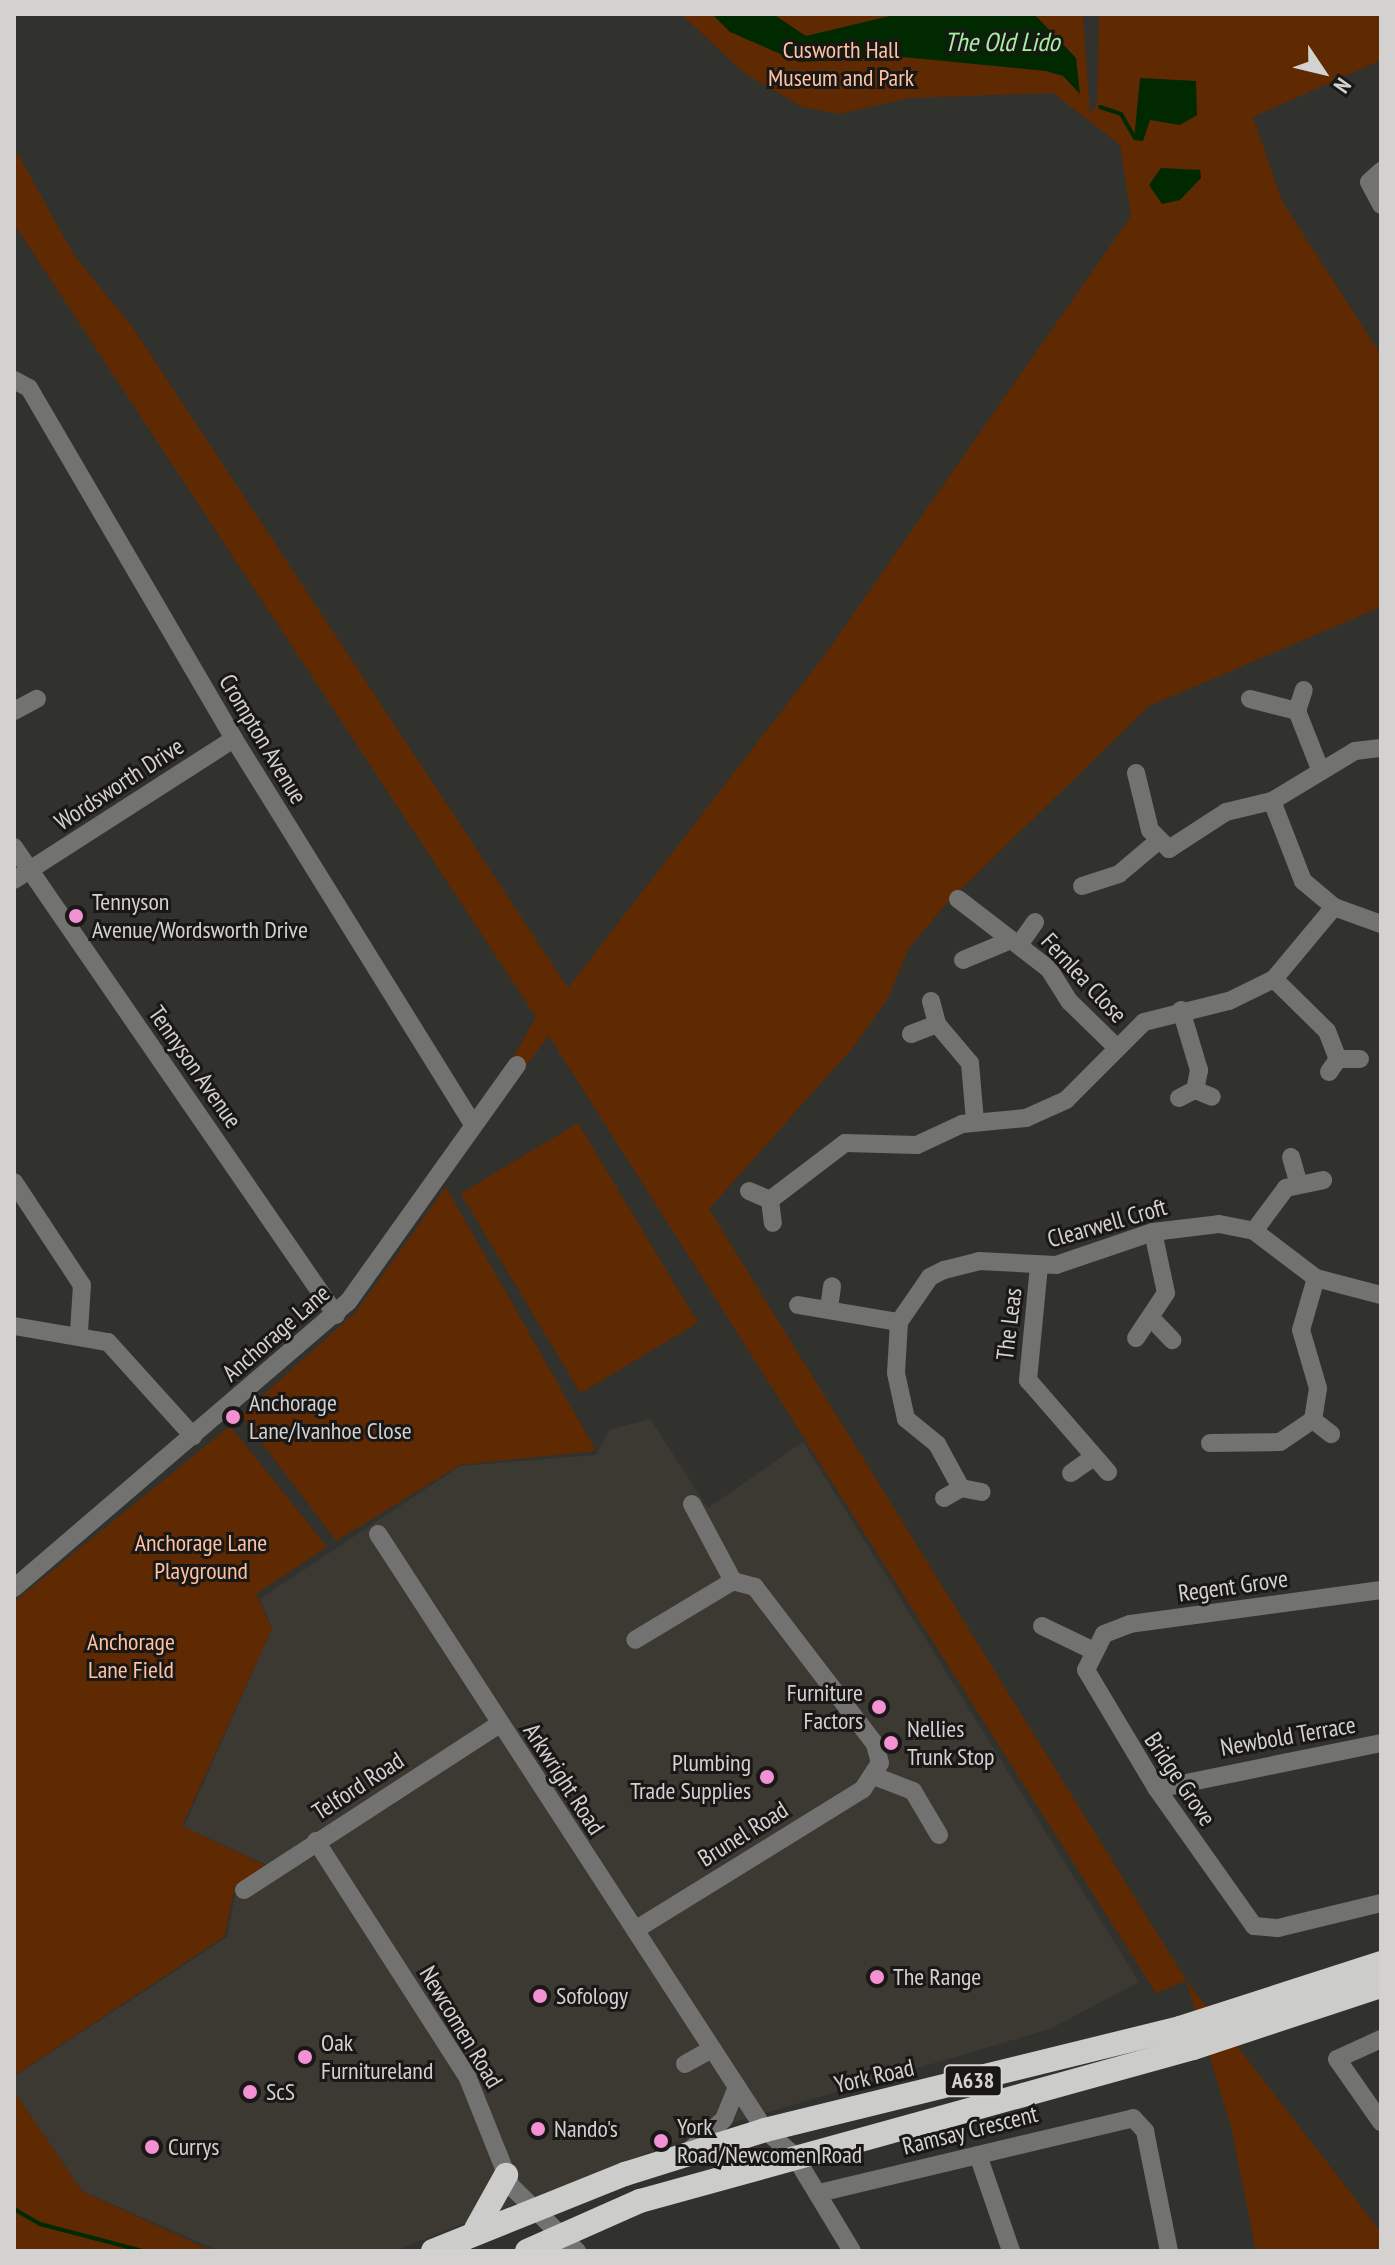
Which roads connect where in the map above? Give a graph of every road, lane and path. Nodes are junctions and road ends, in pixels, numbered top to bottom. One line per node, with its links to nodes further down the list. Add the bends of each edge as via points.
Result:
1 (1377, 173): 2 (street)
2 (1381, 205)
3 (14, 380): 9 (street, Crompton Avenue, via 29,388)
4 (1304, 690): 8 (street)
5 (37, 699): 7 (street)
6 (1250, 699): 8 (street)
7 (14, 711)
8 (1297, 711): 11 (street)
9 (234, 739): 16 (street, Wordsworth Drive); 34 (street, Crompton Avenue)
10 (1381, 748): 11 (street, via 1355,751)
11 (1320, 769): 13 (street)
12 (1136, 773): 14 (street)
13 (1272, 801): 14 (street, via 1226,812 1179,847); 19 (street, via 1292,864)
14 (1158, 841): 17 (street, via 1119,874)
15 (14, 847): 16 (street, Tennyson Avenue)
16 (22, 875): 50 (street, Tennyson Avenue)
17 (1082, 886)
18 (958, 899): 22 (street, Fernlea Close)
19 (1334, 907): 21 (street); 24 (street)
20 (1035, 922): 22 (street, Fernlea Close)
21 (1381, 924)
22 (1015, 942): 23 (street, Fernlea Close); 29 (street, Fernlea Close)
23 (963, 960)
24 (1274, 979): 26 (street, via 1229,1001); 30 (street, via 1327,1031 1334,1066)
25 (931, 1001): 27 (street)
26 (1181, 1010): 29 (street, via 1144,1022); 32 (street, via 1199,1070)
27 (937, 1024): 28 (street); 33 (street, via 970,1063)
28 (911, 1034)
29 (1114, 1045): 33 (street, via 1066,1100 1026,1118)
30 (1360, 1059)
31 (517, 1065): 34 (street, Anchorage Lane)
32 (1196, 1095)
33 (975, 1121): 40 (street, via 917,1145 845,1143)
34 (473, 1125): 50 (street, Anchorage Lane)
35 (1291, 1157): 38 (street)
36 (1323, 1180): 38 (street)
37 (14, 1182): 54 (street, via 82,1285)
38 (1298, 1182): 42 (street, via 1268,1205)
39 (749, 1191): 40 (street)
40 (770, 1200): 41 (street)
41 (773, 1223)
42 (1254, 1231): 43 (street, Clearwell Croft, via 1209,1224); 45 (street, Clearwell Croft)
43 (1153, 1232): 44 (street, Clearwell Croft); 51 (street, via 1166,1293)
44 (1039, 1266): 52 (street, Clearwell Croft, via 979,1261 944,1270 924,1284); 61 (street, The Leas, via 1026,1371 1043,1406)
45 (1316, 1278): 47 (street, Clearwell Croft); 57 (street, via 1301,1330 1318,1388)
46 (832, 1286): 49 (street)
47 (1381, 1295)
48 (798, 1305): 49 (street)
49 (829, 1308): 52 (street)
50 (336, 1315): 59 (street, Anchorage Lane)
51 (1153, 1320): 55 (street); 56 (street)
52 (899, 1322): 64 (street, Clearwell Croft, via 894,1350 901,1408 937,1444)
53 (14, 1326): 54 (street)
54 (79, 1332): 59 (street, via 119,1351)
55 (1136, 1338)
56 (1172, 1340)
57 (1313, 1420): 58 (street); 60 (street, via 1280,1442)
58 (1331, 1434)
59 (193, 1436): 70 (street, Anchorage Lane)
60 (1210, 1443)
61 (1091, 1459): 62 (street, The Leas); 63 (street)
62 (1108, 1472)
63 (1071, 1473)
64 (961, 1488): 65 (street); 66 (street)
65 (982, 1492)
66 (944, 1498)
67 (692, 1504): 69 (street)
68 (378, 1534): 75 (street, Arkwright Road)
69 (733, 1581): 73 (street); 77 (street, via 766,1598 875,1744)
70 (14, 1588)
71 (1381, 1590): 74 (street, Regent Grove, via 1130,1624)
72 (1042, 1626): 74 (street)
73 (635, 1640)
74 (1094, 1646): 78 (street, Bridge Grove, via 1087,1681)
75 (500, 1724): 80 (street, Telford Road); 83 (street, Arkwright Road)
76 (1381, 1743): 78 (street, Newbold Terrace)
77 (874, 1776): 79 (street, via 913,1791); 83 (street, Brunel Road)
78 (1157, 1789): 82 (street, Bridge Grove, via 1246,1919 1262,1929)
79 (939, 1835)
80 (316, 1841): 81 (street, Telford Road); 97 (street, Newcomen Road, via 467,2076)
81 (244, 1890)
82 (1381, 1903)
83 (635, 1930): 89 (street, Arkwright Road)
84 (1381, 1963): 86 (highway, York Road / A638)
85 (1381, 1986): 86 (highway, York Road / A638)
86 (1221, 2028): 87 (highway, York Road / A638)
87 (1186, 2038): 93 (highway, York Road / A638); 95 (highway, York Road / A638)
88 (1381, 2039): 92 (street, via 1337,2059)
89 (712, 2049): 90 (street); 91 (street, Arkwright Road)
90 (685, 2064)
91 (737, 2087): 93 (street, Arkwright Road); 94 (street, via 724,2119)
92 (1381, 2122)
93 (765, 2130): 94 (highway, York Road / A638); 95 (street, Arkwright Road)
94 (684, 2155): 99 (highway, York Road / A638)
95 (794, 2155): 98 (street, Arkwright Road); 101 (highway, York Road / A638, via 640,2201)
96 (978, 2155): 98 (street, Ramsay Crescent); 105 (street); 106 (street, Ramsay Crescent, via 1133,2118 1145,2131)
97 (506, 2175): 99 (street, Newcomen Road); 100 (highway, via 495,2206)
98 (819, 2193): 104 (street, Arkwright Road)
99 (530, 2209): 100 (highway, York Road / A638); 101 (street, Newcomen Road)
100 (472, 2234): 102 (highway, York Road / A638)
101 (569, 2243): 103 (highway, York Road / A638)
102 (433, 2251)
103 (527, 2251)
104 (852, 2251)
105 (1011, 2251)
106 (1169, 2251)

